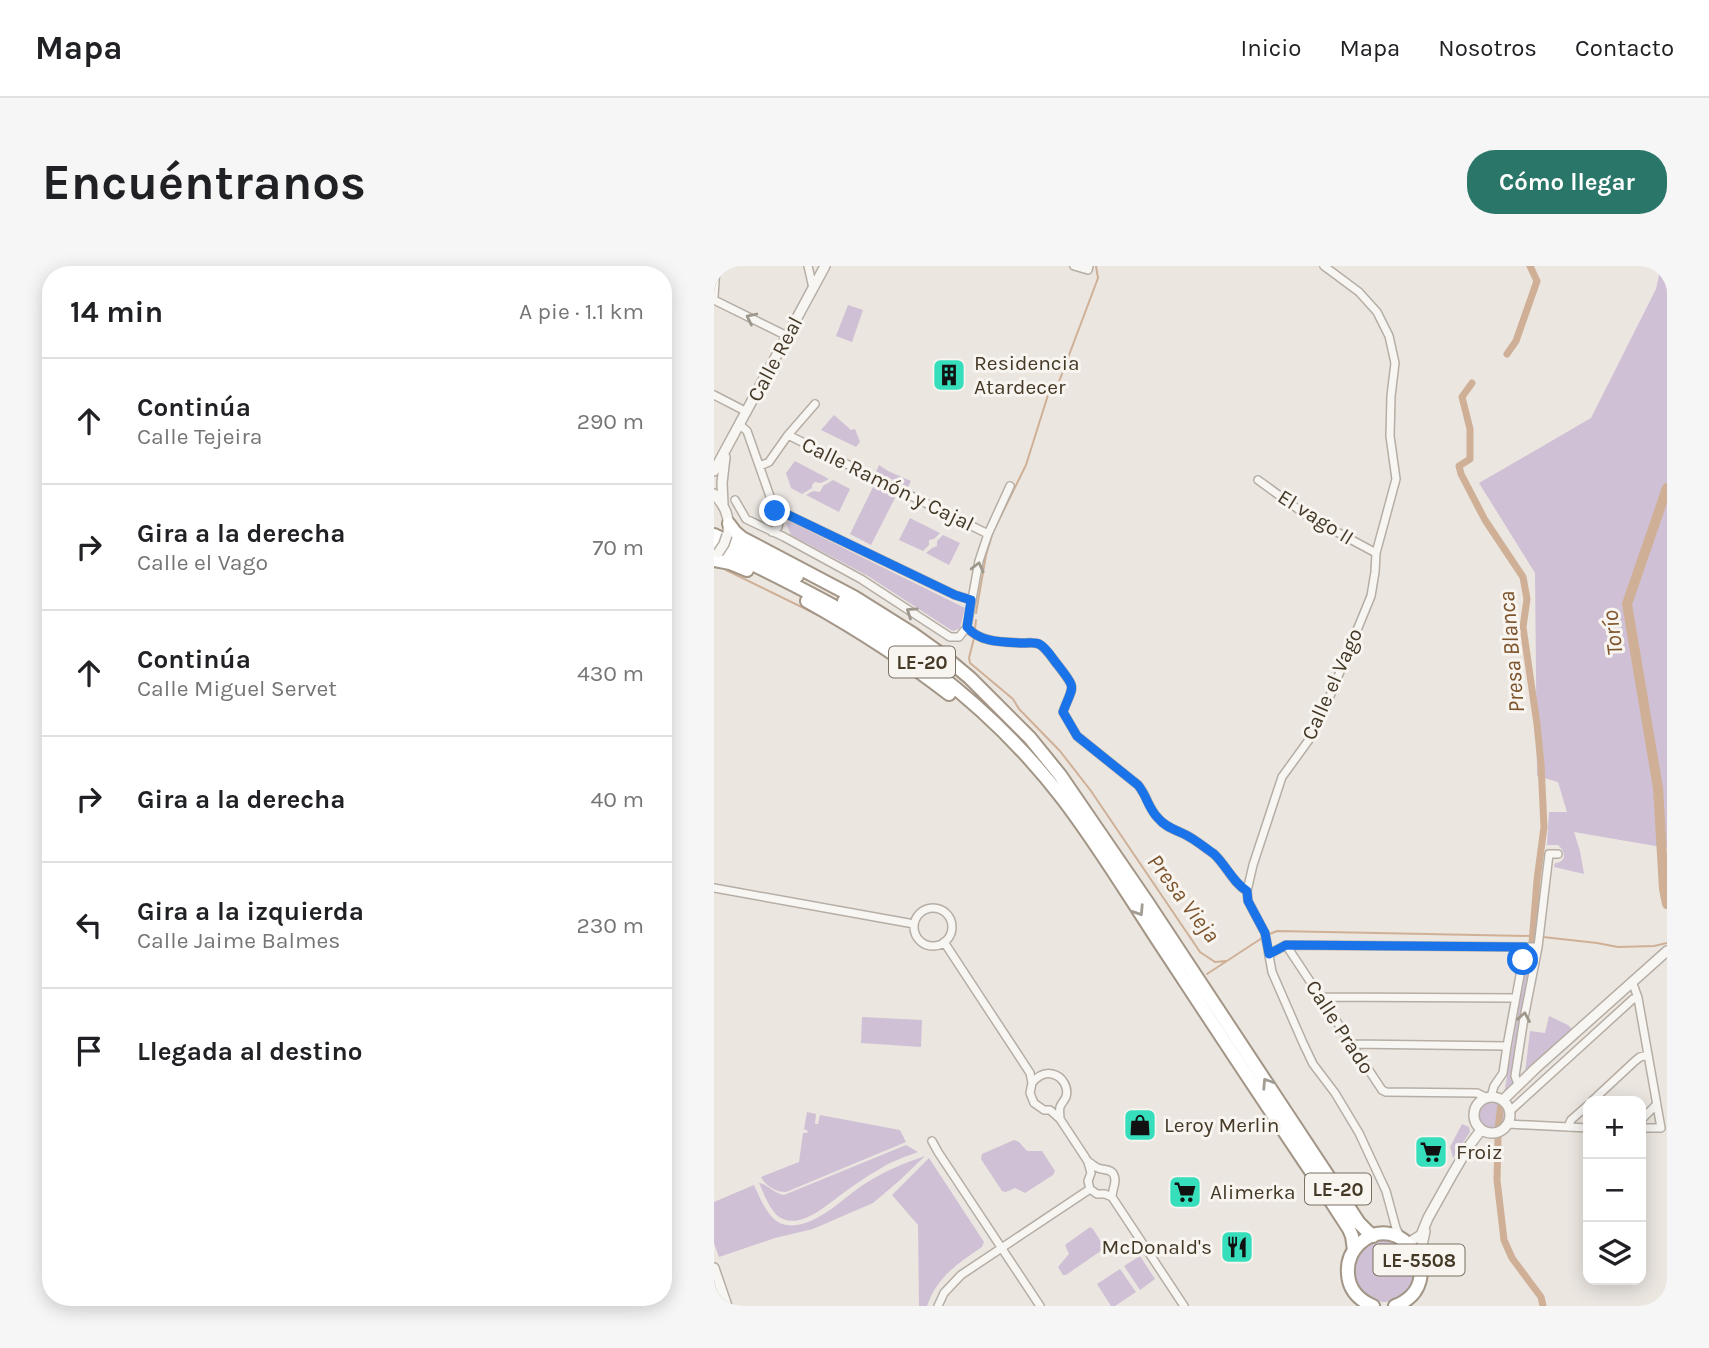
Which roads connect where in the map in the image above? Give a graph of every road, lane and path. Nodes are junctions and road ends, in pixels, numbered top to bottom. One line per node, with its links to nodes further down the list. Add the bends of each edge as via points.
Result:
1 (716, 266): 8 (street)
2 (807, 266): 7 (street)
3 (824, 266): 7 (street, Calle Real)
4 (1074, 266): 5 (street, via 1088,270)
5 (1089, 266)
6 (1324, 266): 30 (street, Calle el Vago, via 1377,312 1395,363 1390,436 1396,479)
7 (813, 288): 10 (street, Calle Real)
8 (714, 290): 9 (street)
9 (714, 298): 10 (street, one-way to 9)
10 (788, 336): 13 (street, Calle Real)
11 (714, 396): 13 (street)
12 (815, 404): 15 (street)
13 (747, 412): 14 (street, Calle Real)
14 (740, 425): 16 (street, Calle Real); 17 (street, via 747,430)
15 (788, 435): 17 (street, via 769,462); 28 (street, Calle Ramón y Cajal)
16 (726, 451): 18 (street, Calle Real); 23 (street, Calle Real)
17 (760, 466): 24 (street)
18 (714, 471)
19 (1258, 480): 30 (street, El vago II, via 1308,517)
20 (1010, 486): 28 (street)
21 (714, 494): 23 (street)
22 (735, 500): 27 (street, via 746,519)
23 (723, 504): 26 (street)
24 (775, 511): 25 (street); 32 (street)
25 (779, 522): 27 (street); 29 (street)
26 (723, 531): 31 (street, bridge, via 724,544); 34 (highway, LE-20, via 850,604 940,664 1008,723); 34 (highway, via 735,533 874,608 945,657 1030,738)
27 (772, 532): 29 (street)
28 (988, 534): 32 (street, one-way to 28)
29 (784, 537): 33 (street, one-way to 29, via 959,637 950,637 861,579)
30 (1376, 552): 37 (street, Calle el Vago, via 1371,596 1323,713 1282,776)
31 (715, 554): 80 (highway, LE-20, one-way to 80, via 898,655 978,717 1047,785 1088,834 1349,1229)
32 (971, 600): 33 (street)
33 (967, 627): 37 (street, via 975,635 1040,644 1072,685 1063,712 1077,736 1138,785 1164,825 1214,855)
34 (1072, 794): 77 (highway, LE-20, one-way to 34, via 1359,1223)
35 (1558, 854): 39 (street, via 1549,854)
36 (714, 888): 38 (street)
37 (1247, 891): 44 (street)
38 (914, 924): 40 (street, via 922,942); 40 (street, via 925,910 943,911 951,926)
39 (1538, 941): 42 (street); 55 (street, one-way to 39, via 1515,1076)
40 (944, 942): 52 (street)
41 (1286, 945): 42 (street); 44 (street); 46 (street, Calle Prado)
42 (1525, 947): 47 (street)
43 (1667, 951): 45 (street)
44 (1269, 954): 75 (street, via 1272,972 1313,1064 1359,1133)
45 (1632, 981): 48 (street); 55 (street)
46 (1320, 997): 47 (street); 49 (street, Calle Prado)
47 (1516, 998): 50 (street)
48 (1638, 998): 51 (street); 63 (street)
49 (1351, 1044): 50 (street); 57 (street, Calle Prado, via 1387,1092)
50 (1507, 1046): 57 (street, via 1503,1073)
51 (1648, 1055): 56 (street, via 1635,1060); 60 (street)
52 (1030, 1073): 53 (street); 54 (street)
53 (1040, 1076): 54 (street); 59 (street, via 1051,1074 1063,1082 1066,1096)
54 (1032, 1083): 62 (street, via 1034,1104)
55 (1518, 1084): 58 (street)
56 (1597, 1096)
57 (1489, 1097): 58 (street); 70 (street, via 1478,1103 1473,1113)
58 (1503, 1100): 63 (street)
59 (1060, 1105): 62 (street); 65 (street)
60 (1657, 1105): 64 (street); 69 (street, via 1661,1128)
61 (1583, 1109): 67 (street)
62 (1050, 1110): 65 (street)
63 (1510, 1111): 66 (street)
64 (1646, 1115)
65 (1060, 1119): 72 (street)
66 (1508, 1124): 67 (street); 70 (street, via 1496,1133)
67 (1568, 1127): 68 (street)
68 (1583, 1128)
69 (1646, 1128)
70 (1481, 1130): 76 (street, LE-5508)
71 (932, 1141): 79 (street)
72 (1094, 1171): 73 (street, via 1088,1181); 74 (street, via 1106,1169 1113,1174)
73 (1090, 1189): 74 (street); 79 (street)
74 (1110, 1194): 87 (street)
75 (1393, 1214): 77 (street, via 1390,1227); 78 (street)
76 (1426, 1226): 78 (street, LE-5508, via 1418,1238); 81 (street, LE-5508)
77 (1379, 1235): 78 (highway, LE-5508); 80 (highway, LE-5508)
78 (1405, 1241): 81 (highway, LE-5508)
79 (1001, 1248): 85 (street, via 961,1275); 86 (street)
80 (1354, 1250): 88 (highway, LE-5508, via 1347,1270 1349,1283 1355,1294)
81 (1419, 1260): 83 (highway, LE-5508)
82 (714, 1268): 84 (street)
83 (1414, 1300): 89 (highway, LE-5508)
84 (727, 1306)
85 (938, 1306)
86 (1040, 1306)
87 (1184, 1306)
88 (1373, 1306)
89 (1395, 1306)

